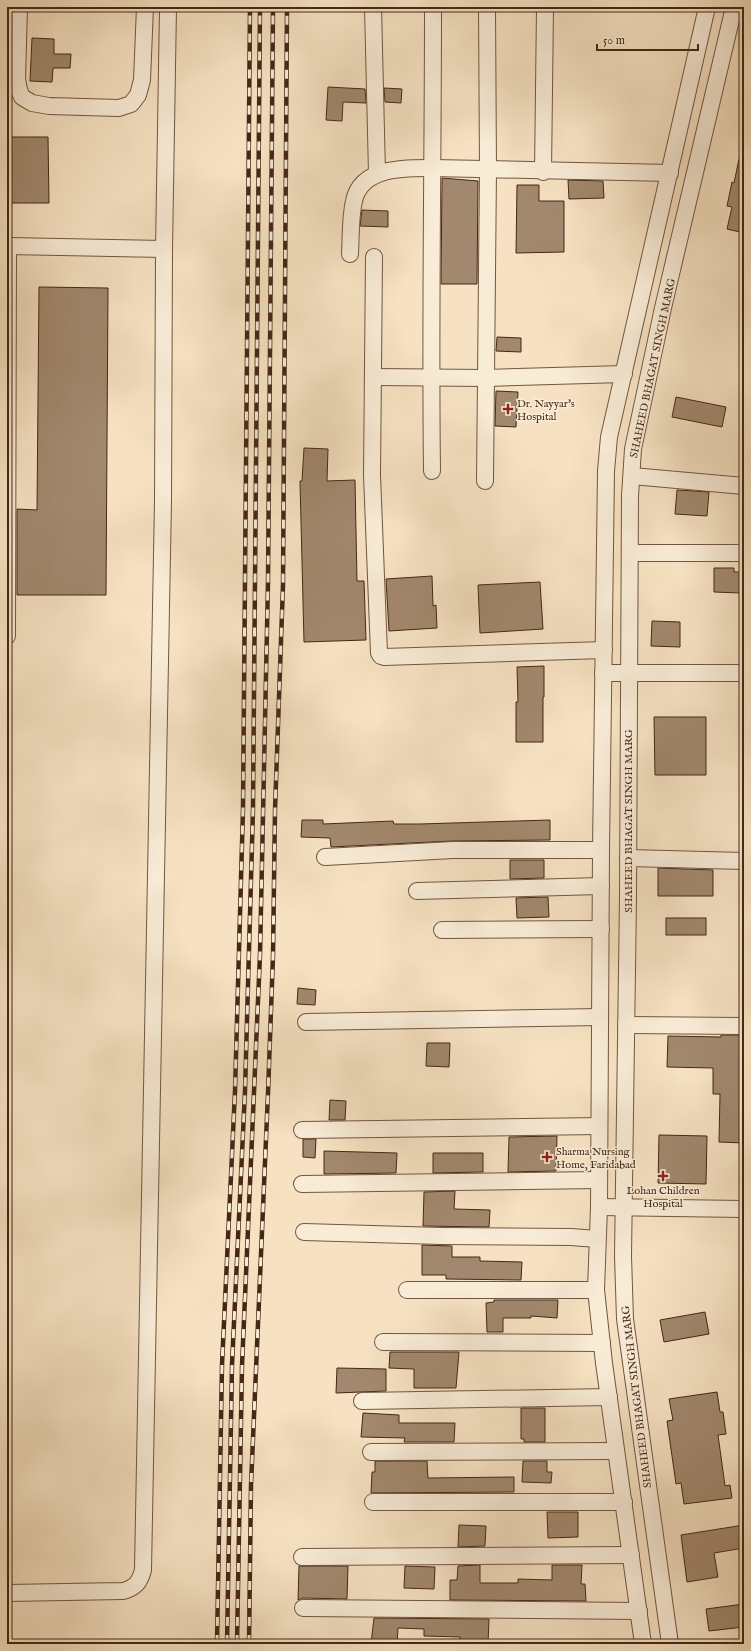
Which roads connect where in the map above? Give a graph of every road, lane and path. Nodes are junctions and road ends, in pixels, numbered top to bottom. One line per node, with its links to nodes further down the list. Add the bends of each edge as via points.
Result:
1 (19, 7): 2 (street, via 17,79 22,97 32,103 49,106 119,108 131,104 138,94 142,80)
2 (145, 7)
3 (168, 7): 16 (street)
4 (373, 7): 14 (street)
5 (432, 7): 10 (street)
6 (487, 7): 11 (street)
7 (544, 7): 12 (street)
8 (707, 7): 13 (street)
9 (734, 7): 24 (street, SHAHEED BHAGAT SINGH MARG, via 633,449)
10 (433, 168): 11 (street); 14 (street, via 406,168); 21 (street)
11 (488, 170): 12 (street); 22 (street)
12 (543, 172): 13 (street)
13 (670, 173): 19 (street)
14 (378, 174): 17 (street, via 367,180 354,200)
15 (7, 246): 16 (street); 29 (street)
16 (164, 249): 68 (street, via 163,501 143,1570 136,1585 123,1591)
17 (350, 254)
18 (374, 257): 20 (street)
19 (624, 374): 22 (street); 31 (street, via 609,437 606,471)
20 (374, 377): 21 (street); 31 (street, via 372,475 381,656)
21 (431, 377): 22 (street); 23 (street)
22 (486, 378): 25 (street)
23 (432, 471)
24 (632, 476): 26 (street); 27 (street, SHAHEED BHAGAT SINGH MARG)
25 (485, 481)
26 (744, 486)
27 (630, 553): 28 (street); 32 (street, SHAHEED BHAGAT SINGH MARG)
28 (738, 553)
29 (7, 612): 30 (street)
30 (7, 636)
31 (604, 650): 33 (street)
32 (629, 672): 33 (street); 34 (street); 37 (street, SHAHEED BHAGAT SINGH MARG)
33 (603, 673): 35 (street)
34 (744, 673)
35 (601, 850): 36 (street, via 453,850); 39 (street)
36 (325, 857)
37 (628, 858): 38 (street); 45 (street, SHAHEED BHAGAT SINGH MARG)
38 (744, 861)
39 (602, 886): 40 (street); 41 (street)
40 (417, 891)
41 (601, 929): 42 (street); 43 (street)
42 (442, 930)
43 (600, 1017): 44 (street); 47 (street)
44 (306, 1022)
45 (626, 1025): 46 (street); 52 (street, SHAHEED BHAGAT SINGH MARG)
46 (744, 1026)
47 (599, 1126): 48 (street); 49 (street)
48 (302, 1130)
49 (599, 1180): 50 (street); 51 (street)
50 (302, 1184)
51 (599, 1207): 52 (street); 55 (street)
52 (624, 1208): 53 (street); 72 (street, SHAHEED BHAGAT SINGH MARG, via 625,1319)
53 (744, 1209)
54 (304, 1232): 55 (street)
55 (597, 1239): 57 (street)
56 (407, 1290): 57 (street)
57 (596, 1290): 59 (street)
58 (383, 1342): 59 (street)
59 (602, 1343): 60 (street)
60 (609, 1397): 61 (street); 62 (street)
61 (362, 1401)
62 (616, 1451): 63 (street); 65 (street)
63 (371, 1452)
64 (373, 1502): 65 (street)
65 (624, 1502): 66 (street)
66 (631, 1555): 67 (street); 70 (street)
67 (302, 1557)
68 (7, 1593)
69 (303, 1608): 70 (street)
70 (639, 1611): 71 (street)
71 (643, 1644)
72 (670, 1644)

